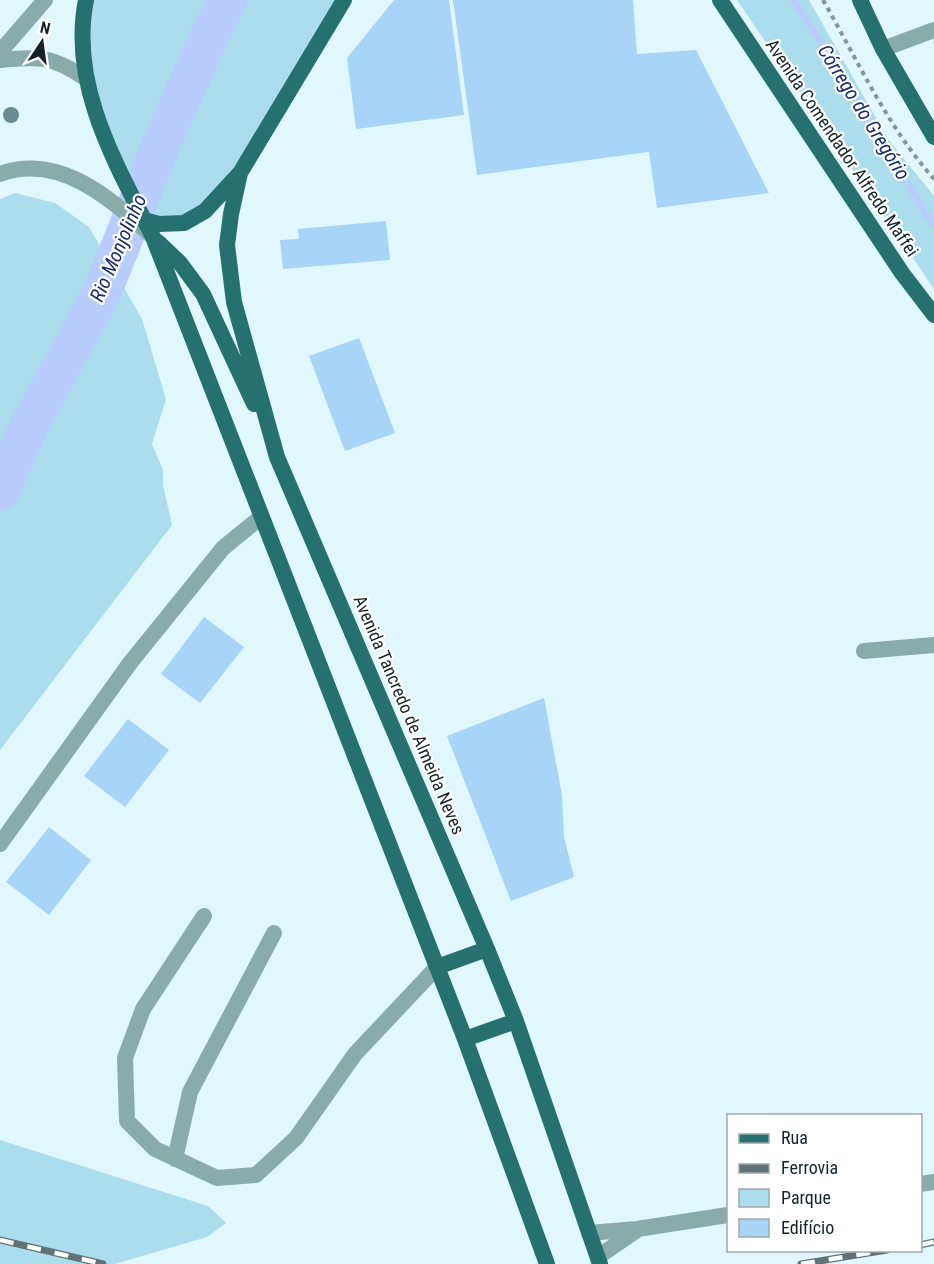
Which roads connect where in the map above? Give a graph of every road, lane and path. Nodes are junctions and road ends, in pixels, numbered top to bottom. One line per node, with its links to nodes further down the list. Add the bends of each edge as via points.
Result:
1 (45, 0): 9 (street)
2 (86, 0): 11 (main road, via 82,47)
3 (344, 0): 13 (main road)
4 (720, 0): 17 (main road, Avenida Comendador Alfredo Maffei)
5 (823, 0): 15 (path, via 894,128)
6 (860, 0): 8 (main road)
7 (934, 30): 8 (street)
8 (883, 49): 12 (main road)
9 (0, 52)
10 (0, 60): 11 (street, via 51,59)
11 (85, 78): 16 (main road, via 112,158)
12 (934, 137)
13 (240, 173): 16 (main road, via 205,212 184,223); 18 (main road, Avenida Tancredo de Almeida Neves, via 227,245 234,302)
14 (0, 174): 16 (street, via 33,169 72,177 103,194)
15 (934, 179)
16 (146, 228): 18 (main road, via 180,263 202,294); 19 (main road)
17 (934, 315)
18 (277, 457): 25 (main road, Avenida Tancredo de Almeida Neves)
19 (261, 517): 22 (street, via 223,548 130,663); 26 (main road)
20 (934, 645): 21 (street)
21 (864, 651)
22 (0, 844)
23 (204, 916): 29 (street, via 143,1009 125,1058 127,1121 155,1149)
24 (274, 933): 29 (street, via 190,1092)
25 (487, 949): 26 (main road); 27 (main road, Avenida Tancredo de Almeida Neves)
26 (437, 967): 28 (main road); 29 (street, via 355,1053 296,1138 256,1175 217,1178)
27 (516, 1021): 28 (main road); 32 (main road, Avenida Tancredo de Almeida Neves)
28 (465, 1039): 34 (main road)
29 (176, 1159)
30 (727, 1215): 31 (street)
31 (637, 1230): 32 (street); 33 (street)
32 (589, 1233): 33 (main road, Avenida Tancredo de Almeida Neves)
33 (599, 1260)
34 (548, 1264)

